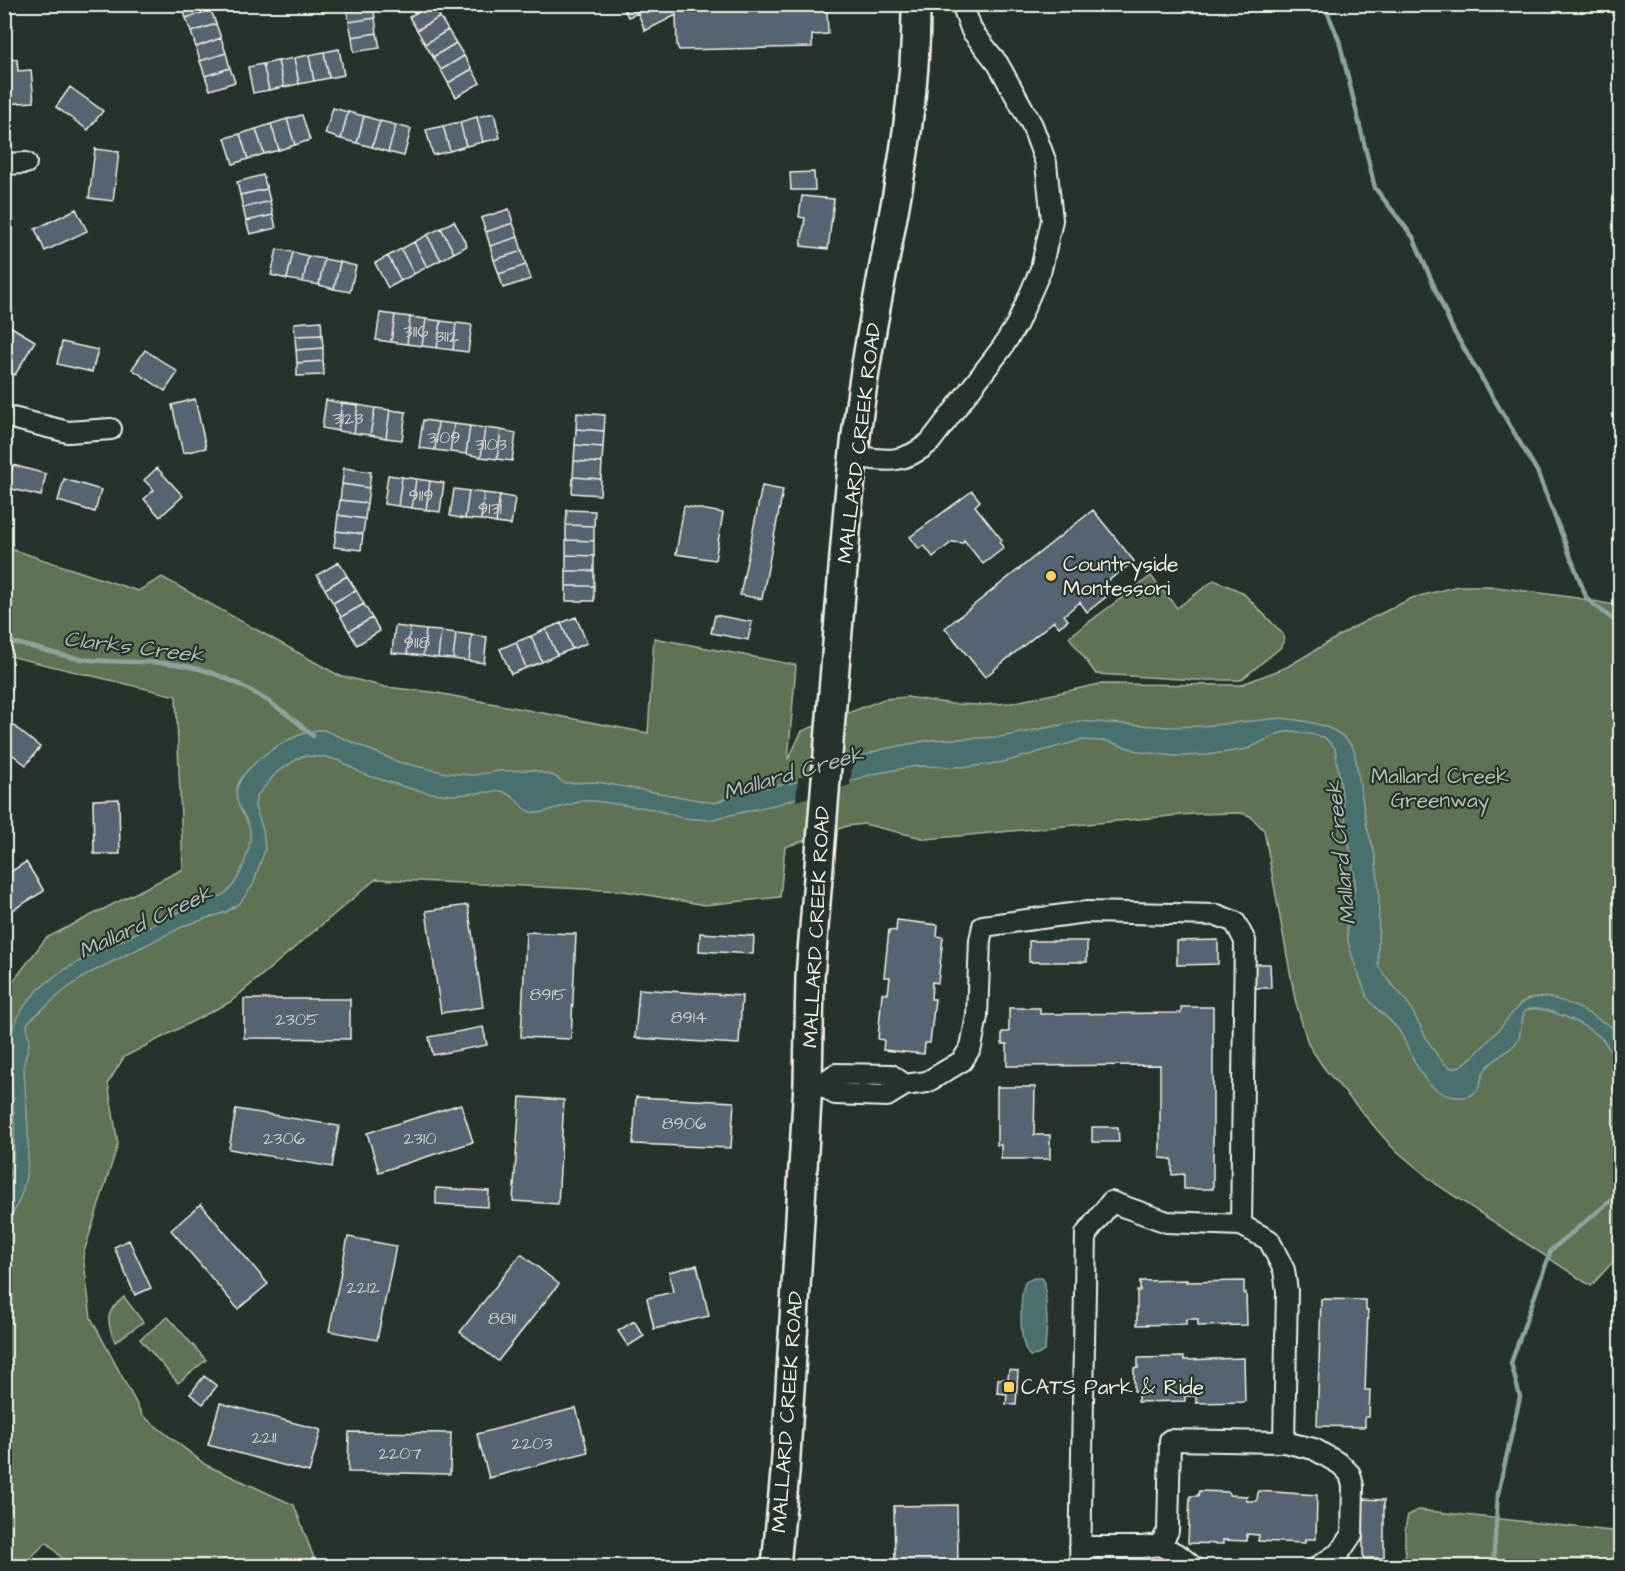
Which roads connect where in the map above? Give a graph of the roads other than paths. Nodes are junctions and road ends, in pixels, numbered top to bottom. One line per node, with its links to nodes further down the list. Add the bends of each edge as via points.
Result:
1 (916, 4): 7 (main road, MALLARD CREEK ROAD, via 909,125)
2 (962, 4): 7 (street, via 972,31 992,55 1024,108 1044,156 1052,210 1045,256 1030,297 1007,340 930,442 913,454 894,460)
3 (26, 163): 4 (street)
4 (4, 164)
5 (4, 416): 6 (street, via 68,432)
6 (111, 429)
7 (853, 456): 8 (main road, MALLARD CREEK ROAD, via 810,977)
8 (814, 1084): 9 (street, via 836,1074 891,1075 905,1085 927,1082 962,1061 971,1047 977,1016 983,926 1086,912 1217,915 1235,921 1245,940); 13 (main road, MALLARD CREEK ROAD)
9 (1241, 1225): 10 (street, via 1269,1240 1286,1280); 12 (street, via 1167,1222 1111,1202 1086,1234)
10 (1284, 1442): 11 (street, via 1170,1440 1168,1531); 15 (street, via 1314,1449 1350,1474 1352,1534 1339,1553)
11 (1160, 1545): 12 (street); 14 (street)
12 (1080, 1557)
13 (776, 1566)
14 (1192, 1566)
15 (1319, 1566)

